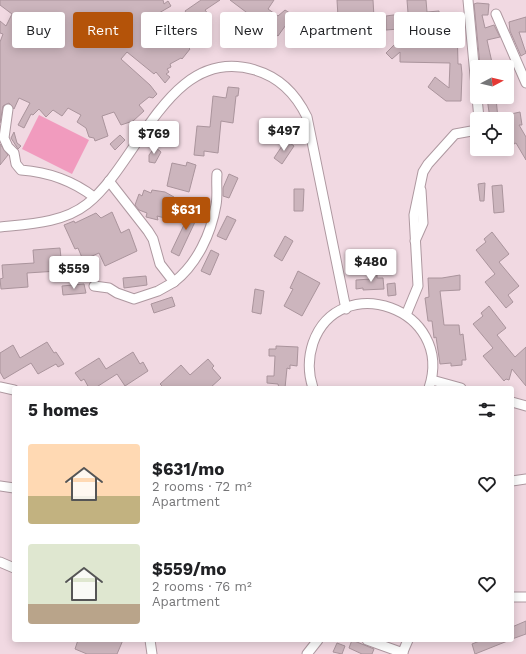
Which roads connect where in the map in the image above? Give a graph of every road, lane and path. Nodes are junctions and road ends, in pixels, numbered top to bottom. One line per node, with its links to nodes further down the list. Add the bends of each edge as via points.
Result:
1 (468, 0): 3 (street)
2 (496, 14): 4 (street)
3 (474, 60)
4 (526, 83)
5 (8, 109): 9 (street, via 4,138 14,153 20,170 30,170 69,181)
6 (470, 131): 14 (street, via 460,132 452,137 423,172 420,185 424,219 421,232 415,241 418,286)
7 (217, 174): 11 (street, via 216,205 203,244 194,262)
8 (109, 181): 9 (street); 11 (street, via 148,231 160,264); 13 (street, via 170,98 190,79 201,72 223,66 263,72 276,79 294,95 307,117)
9 (94, 197): 10 (street, via 62,216)
10 (0, 227)
11 (174, 282): 12 (street, via 158,291 134,299 110,288)
12 (94, 286)
13 (346, 308): 14 (street, via 361,304 377,304); 16 (street, via 331,318 314,341 309,368)
14 (406, 315): 15 (street, via 423,332 429,343 432,355)
15 (430, 384): 17 (street)
16 (313, 386)
17 (446, 386)
18 (0, 387): 19 (street)
19 (12, 390)
20 (514, 403): 21 (street)
21 (526, 406)
22 (526, 479): 23 (street)
23 (514, 481)
24 (0, 486): 25 (street)
25 (12, 488)
26 (0, 562): 27 (street)
27 (12, 567)
28 (514, 597): 29 (street)
29 (526, 597)
30 (150, 642): 35 (street)
31 (155, 642): 35 (street)
32 (316, 642): 36 (street)
33 (371, 642): 37 (street)
34 (407, 642): 37 (street)
35 (152, 654)
36 (306, 654)
37 (403, 654)

